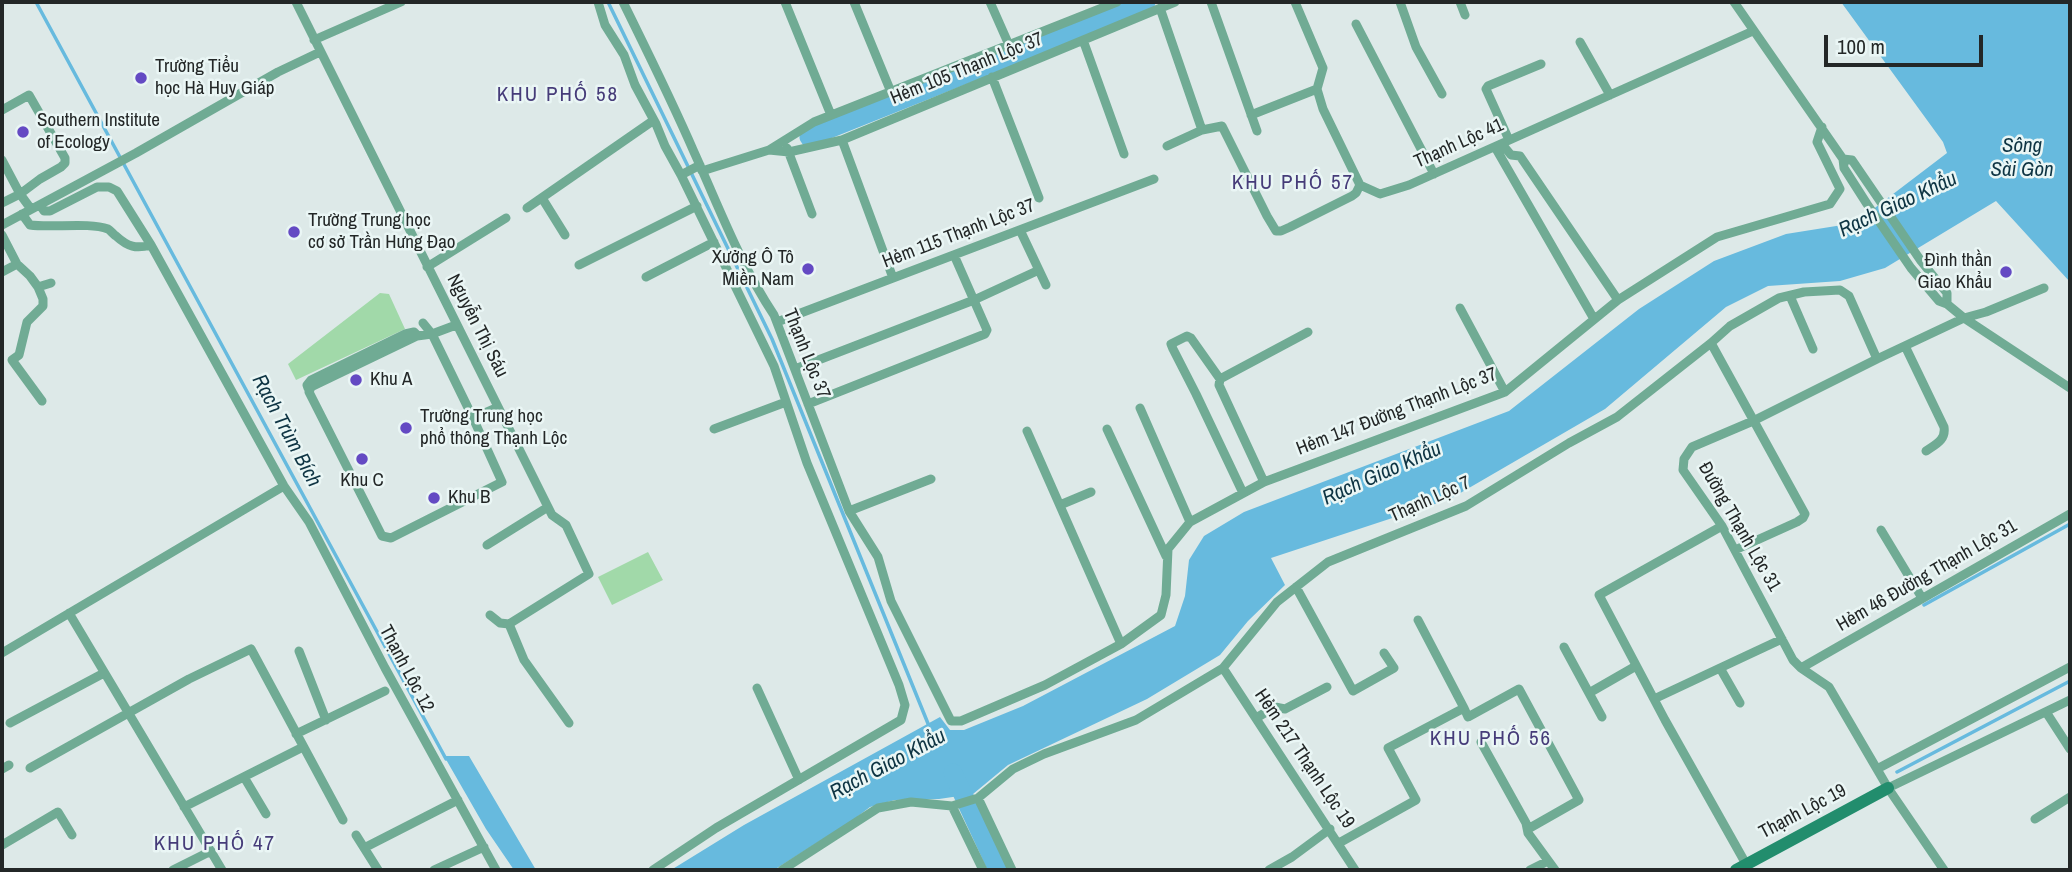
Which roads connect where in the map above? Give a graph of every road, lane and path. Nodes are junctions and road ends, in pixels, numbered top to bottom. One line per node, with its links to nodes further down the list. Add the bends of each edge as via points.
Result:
1 (296, 2): 20 (street)
2 (401, 2): 15 (street)
3 (598, 2): 34 (street, via 605,25)
4 (623, 2): 47 (street, Thạnh Lộc 37)
5 (785, 2): 32 (street)
6 (854, 2): 28 (street)
7 (990, 2): 23 (street)
8 (1117, 2): 23 (street)
9 (1175, 2): 16 (street, Hẻm 105 Thạnh Lộc 37)
10 (1211, 2): 33 (street)
11 (1295, 2): 27 (street, via 1323,68)
12 (1400, 2): 29 (street, via 1416,47)
13 (1460, 2): 17 (street)
14 (1734, 2): 19 (street)
15 (381, 6): 20 (street)
16 (1160, 8): 21 (street, Hẻm 105 Thạnh Lộc 37); 36 (street)
17 (1465, 15)
18 (1356, 24): 49 (street)
19 (1753, 31): 30 (street, Thạnh Lộc 41); 35 (street)
20 (314, 40): 24 (street, Nguyễn Thị Sáu)
21 (1083, 40): 26 (street, Hẻm 105 Thạnh Lộc 37); 44 (street)
22 (1580, 41): 30 (street)
23 (1009, 46): 28 (street)
24 (320, 52): 58 (street); 70 (street, Nguyễn Thị Sáu)
25 (1541, 64): 40 (street, via 1486,89)
26 (992, 77): 39 (street, Hẻm 105 Thạnh Lộc 37); 54 (street)
27 (1317, 89): 33 (street); 51 (street)
28 (891, 92): 32 (street)
29 (1442, 94)
30 (1610, 95): 40 (street, Thạnh Lộc 41)
31 (2, 110): 52 (street, via 29,96 65,158 61,167)
32 (831, 115): 38 (street)
33 (1251, 115): 37 (street)
34 (654, 120): 48 (street); 53 (street)
35 (1822, 127): 45 (street); 81 (street, Hẻm 147 Đường Thạnh Lộc 37, via 1817,142 1840,189 1830,204 1717,237)
36 (1202, 130): 41 (street); 51 (street, via 1219,125 1224,129 1276,231 1352,196)
37 (1256, 131)
38 (784, 140): 42 (street); 43 (street)
39 (842, 140): 43 (street, Hẻm 105 Thạnh Lộc 37); 74 (street)
40 (1502, 144): 49 (street, Thạnh Lộc 41); 81 (street, via 1511,155 1520,156); 85 (street)
41 (1167, 146)
42 (769, 150): 43 (street, Hẻm 105 Thạnh Lộc 37); 47 (street)
43 (789, 152): 59 (street)
44 (1124, 154)
45 (1843, 159): 82 (street, via 1844,168 1911,268 1939,301); 82 (street, via 1852,160 1947,293)
46 (2, 160): 52 (street)
47 (699, 168): 48 (street); 86 (street, Thạnh Lộc 37)
48 (683, 174): 56 (street)
49 (1434, 174): 51 (street, Thạnh Lộc 41, via 1380,194)
50 (1154, 179): 62 (street, Hẻm 115 Thạnh Lộc 37)
51 (1360, 186)
52 (20, 194): 55 (street); 58 (street)
53 (542, 198): 57 (street); 64 (street)
54 (1039, 198)
55 (2, 203)
56 (697, 206): 65 (street); 69 (street)
57 (527, 208)
58 (31, 209): 61 (street); 66 (street, via 30,225 109,229 127,246); 66 (street, Thạnh Lộc 12, via 50,211 97,187 109,187 117,191)
59 (812, 214)
60 (506, 218): 70 (street)
61 (2, 225)
62 (1020, 229): 67 (street, Hẻm 115 Thạnh Lộc 37); 71 (street)
63 (2, 234): 68 (street)
64 (565, 235)
65 (714, 242): 73 (street); 100 (street, via 774,366)
66 (151, 245): 112 (street, Thạnh Lộc 12)
67 (954, 255): 74 (street, Hẻm 115 Thạnh Lộc 37); 80 (street)
68 (17, 264): 72 (street); 77 (street)
69 (579, 265)
70 (427, 267): 88 (street, Nguyễn Thị Sáu)
71 (1039, 270): 76 (street); 80 (street)
72 (2, 272)
73 (646, 277)
74 (893, 278): 86 (street, Hẻm 115 Thạnh Lộc 37)
75 (51, 283): 77 (street)
76 (1046, 285)
77 (38, 287): 99 (street, via 43,306 27,322 19,355 12,360)
78 (2044, 288): 84 (street, Đường Thạnh Lộc 31)
79 (1790, 296): 91 (street, Thạnh Lộc 7, via 1730,326); 93 (street); 94 (street, Thạnh Lộc 7, via 1840,290 1849,296)
80 (974, 300): 95 (street); 101 (street, via 987,330 981,337)
81 (1618, 300): 85 (street, Hẻm 147 Đường Thạnh Lộc 37)
82 (1947, 304): 84 (street)
83 (1460, 308): 98 (street)
84 (1964, 318): 92 (street, Đường Thạnh Lộc 31); 97 (street)
85 (1594, 319): 98 (street, Hẻm 147 Đường Thạnh Lộc 37)
86 (777, 322): 95 (street, Thạnh Lộc 37)
87 (423, 323): 90 (street)
88 (456, 325): 90 (street); 102 (street, Nguyễn Thị Sáu)
89 (1308, 332): 96 (street)
90 (432, 334): 104 (street); 104 (street, via 417,336 309,390 386,539 502,482)
91 (1711, 343): 105 (street); 125 (street, Thạnh Lộc 7, via 1616,417 1466,506 1328,562)
92 (1905, 346): 94 (street, Đường Thạnh Lộc 31); 109 (street, via 1944,427 1943,439)
93 (1813, 349)
94 (1877, 359): 105 (street, Đường Thạnh Lộc 31)
95 (795, 369): 101 (street, Thạnh Lộc 37)
96 (1220, 379): 111 (street); 114 (street, via 1191,338 1171,344)
97 (2070, 388)
98 (1505, 392): 111 (street, Hẻm 147 Đường Thạnh Lộc 37)
99 (42, 401)
100 (786, 402): 106 (street); 165 (street, via 905,705 901,720)
101 (808, 404): 117 (street, Thạnh Lộc 37)
102 (498, 407): 104 (street); 116 (street, Nguyễn Thị Sáu)
103 (1140, 408): 119 (street)
104 (473, 418)
105 (1754, 421): 120 (street, Đường Thạnh Lộc 31, via 1692,447 1684,459 1683,470); 123 (street, via 1805,514 1803,519)
106 (714, 429)
107 (1107, 429): 124 (street)
108 (1027, 431): 115 (street)
109 (1926, 451)
110 (931, 479): 117 (street)
111 (1264, 482): 114 (street, Hẻm 147 Đường Thạnh Lộc 37)
112 (284, 486): 127 (street); 169 (street, Thạnh Lộc 12, via 309,522)
113 (1091, 492): 115 (street)
114 (1243, 493): 119 (street, Hẻm 147 Đường Thạnh Lộc 37)
115 (1060, 505): 132 (street)
116 (548, 507): 122 (street); 130 (street, Nguyễn Thị Sáu, via 566,526 589,574)
117 (849, 512): 132 (street, Thạnh Lộc 37, via 878,557 891,601 951,721 961,721 1045,685)
118 (2070, 514): 126 (street, Hẻm 46 Đường Thạnh Lộc 31)
119 (1190, 522): 124 (street, Hẻm 147 Đường Thạnh Lộc 37, via 1168,549)
120 (1722, 526): 123 (street, Đường Thạnh Lộc 31); 137 (street, via 1599,595)
121 (1881, 530): 126 (street)
122 (487, 545)
123 (1735, 550): 131 (street, Đường Thạnh Lộc 31)
124 (1167, 557): 132 (street, via 1161,615)
125 (1296, 587): 136 (street, via 1353,691 1394,668); 139 (street, Thạnh Lộc 7, via 1277,602)
126 (1922, 598): 141 (street, Hẻm 46 Đường Thạnh Lộc 31)
127 (69, 613): 135 (street); 142 (street)
128 (490, 615): 130 (street, via 500,623)
129 (1418, 620): 150 (street)
130 (514, 622): 157 (street, via 524,660)
131 (1782, 639): 140 (street); 141 (street, Đường Thạnh Lộc 31)
132 (1121, 644)
133 (1564, 647): 146 (street)
134 (299, 651): 155 (street)
135 (2, 653)
136 (1384, 653)
137 (1636, 666): 146 (street); 147 (street)
138 (2070, 667): 163 (street)
139 (1223, 668): 153 (street, Hẻm 217 Thạnh Lộc 19); 168 (street, Thạnh Lộc 7, via 1136,720 1013,769)
140 (1720, 668): 147 (street); 149 (street)
141 (1801, 668): 163 (street, Đường Thạnh Lộc 31, via 1829,687)
142 (104, 673): 152 (street); 156 (street)
143 (1327, 687): 153 (street)
144 (757, 688): 165 (street)
145 (385, 691): 155 (street)
146 (1589, 693): 154 (street)
147 (1654, 699): 185 (street)
148 (2070, 700): 151 (street)
149 (1741, 703)
150 (1464, 708): 176 (street, via 1468,717 1519,689 1579,800); 179 (street, via 1388,748 1416,800)
151 (2046, 712): 161 (street); 166 (street)
152 (128, 714): 158 (street, via 251,649); 162 (street); 171 (street)
153 (1258, 717): 175 (street, Hẻm 217 Thạnh Lộc 19)
154 (1602, 717)
155 (326, 720): 158 (street)
156 (10, 723)
157 (569, 723)
158 (296, 734): 160 (street)
159 (1481, 742): 176 (street)
160 (303, 747): 164 (street); 174 (street)
161 (2070, 749)
162 (30, 768)
163 (1877, 769): 166 (street, Đường Thạnh Lộc 31)
164 (244, 776): 171 (street); 172 (street)
165 (799, 780): 191 (street)
166 (1888, 788): 185 (street, Thạnh Lộc 19); 199 (street, Đường Thạnh Lộc 31)
167 (2070, 797): 173 (street)
168 (978, 798): 170 (street); 194 (street)
169 (458, 800): 181 (street, Thạnh Lộc 12); 182 (street)
170 (952, 806): 192 (street, via 911,802 878,808); 193 (street)
171 (184, 807): 183 (street)
172 (266, 814)
173 (2035, 819)
174 (344, 820)
175 (1330, 829): 179 (street, Hẻm 217 Thạnh Lộc 19); 195 (street)
176 (1528, 829): 184 (street)
177 (72, 835): 180 (street, via 58,812)
178 (356, 835): 182 (street)
179 (1339, 843): 196 (street, Hẻm 217 Thạnh Lộc 19)
180 (2, 845)
181 (484, 847): 189 (street); 190 (street, Thạnh Lộc 12)
182 (364, 848): 188 (street)
183 (211, 851): 186 (street); 187 (street)
184 (1548, 861): 197 (street); 198 (street)
185 (1741, 867)
186 (173, 870)
187 (222, 870)
188 (378, 870)
189 (434, 870)
190 (496, 870)
191 (653, 870)
192 (782, 870)
193 (983, 870)
194 (1012, 870)
195 (1269, 870)
196 (1355, 870)
197 (1530, 870)
198 (1555, 870)
199 (1944, 870)

